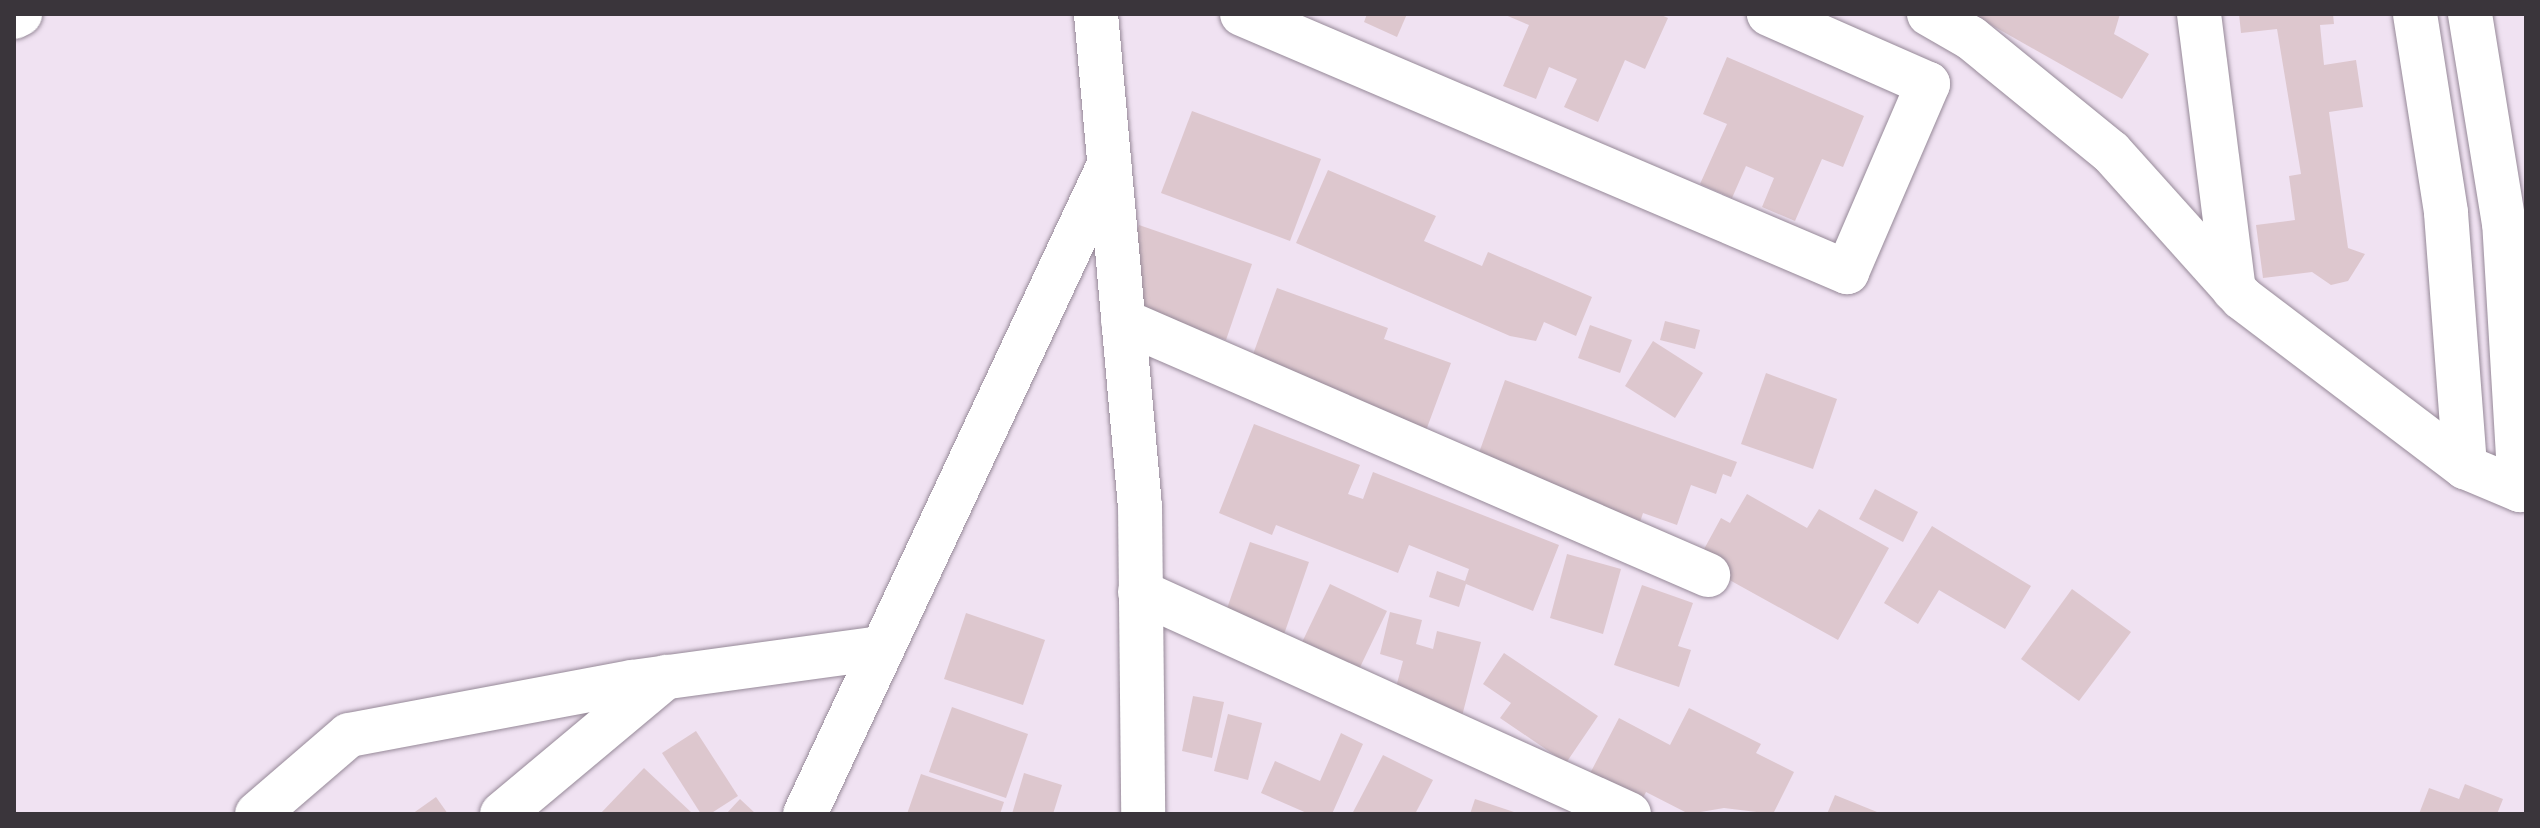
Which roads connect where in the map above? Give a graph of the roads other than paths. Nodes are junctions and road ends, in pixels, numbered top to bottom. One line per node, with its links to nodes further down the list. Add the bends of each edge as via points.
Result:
1 (20, 14): 9 (street)
2 (1096, 14): 10 (street)
3 (1242, 14): 4 (street, via 1847,272 1928,84)
4 (1769, 14)
5 (1929, 14): 13 (street, via 1971,38 2111,152)
6 (2199, 14): 13 (street)
7 (2415, 14): 11 (street)
8 (2470, 14): 12 (street)
9 (14, 17)
10 (1109, 165): 14 (street); 18 (street)
11 (2446, 213): 12 (street); 15 (street)
12 (2515, 233): 15 (street, via 2520,490)
13 (2234, 290): 15 (street)
14 (1123, 321): 16 (street); 17 (street)
15 (2465, 467)
16 (1708, 575)
17 (1140, 592): 23 (street); 24 (street)
18 (879, 648): 19 (street); 22 (street)
19 (667, 677): 20 (street, via 349,735); 21 (street)
20 (257, 814)
21 (502, 814)
22 (805, 814)
23 (1143, 814)
24 (1629, 814)

